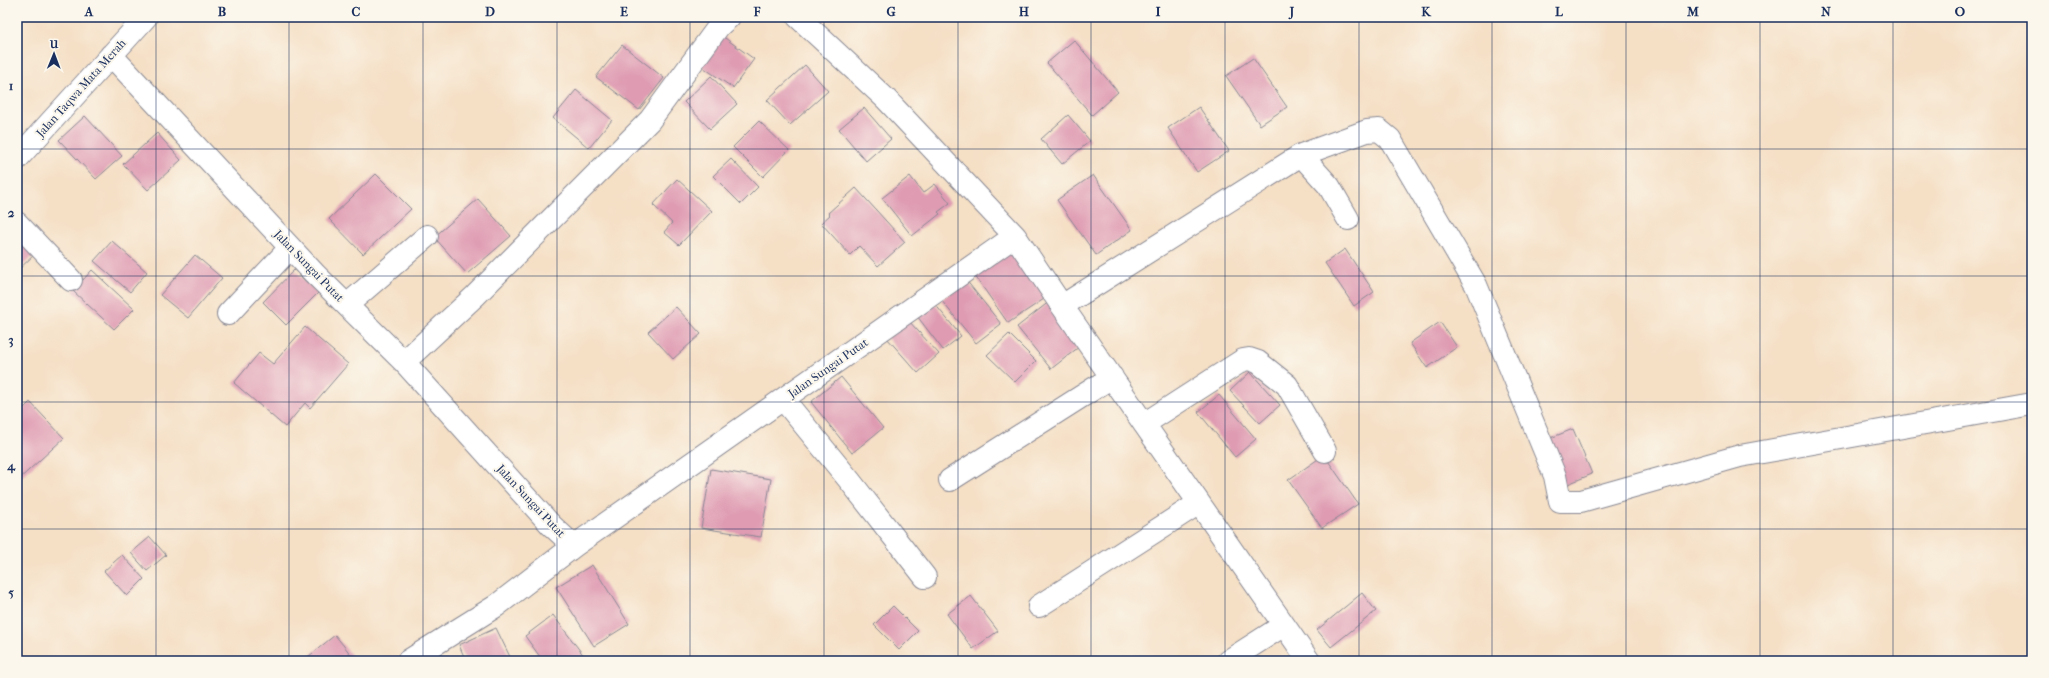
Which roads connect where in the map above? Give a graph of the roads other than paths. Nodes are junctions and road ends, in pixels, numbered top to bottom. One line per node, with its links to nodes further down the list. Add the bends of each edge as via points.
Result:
1 (146, 17): 4 (street, Jalan Taqwa Mata Merah)
2 (729, 17): 16 (street, via 719,26 650,120 475,296)
3 (798, 17): 10 (street, via 886,99)
4 (111, 55): 6 (street, Jalan Taqwa Mata Merah); 11 (street, Jalan Sungai Putat)
5 (1301, 155): 7 (street, via 1330,186); 14 (street); 19 (street, via 1367,131 1379,130 1390,139 1476,285 1555,476 1560,501 1581,501 1740,456)
6 (17, 159)
7 (1348, 219)
8 (17, 223): 12 (street)
9 (427, 236): 13 (street)
10 (1015, 236): 14 (street); 18 (street, Jalan Sungai Putat)
11 (290, 248): 13 (street, Jalan Sungai Putat); 15 (street)
12 (71, 280)
13 (347, 305): 16 (street, Jalan Sungai Putat)
14 (1062, 306): 17 (street)
15 (228, 314)
16 (404, 362): 24 (street, Jalan Sungai Putat, via 551,525)
17 (1112, 377): 20 (street); 22 (street)
18 (783, 399): 24 (street, Jalan Sungai Putat); 25 (street)
19 (2032, 404)
20 (1144, 424): 21 (street, via 1243,360 1249,359 1258,362 1287,385); 23 (street)
21 (1325, 451)
22 (950, 480)
23 (1199, 503): 26 (street); 27 (street)
24 (574, 546): 28 (street, via 496,606)
25 (925, 577)
26 (1039, 606)
27 (1284, 625): 29 (street); 30 (street)
28 (408, 661)
29 (1228, 661)
30 (1309, 661)

